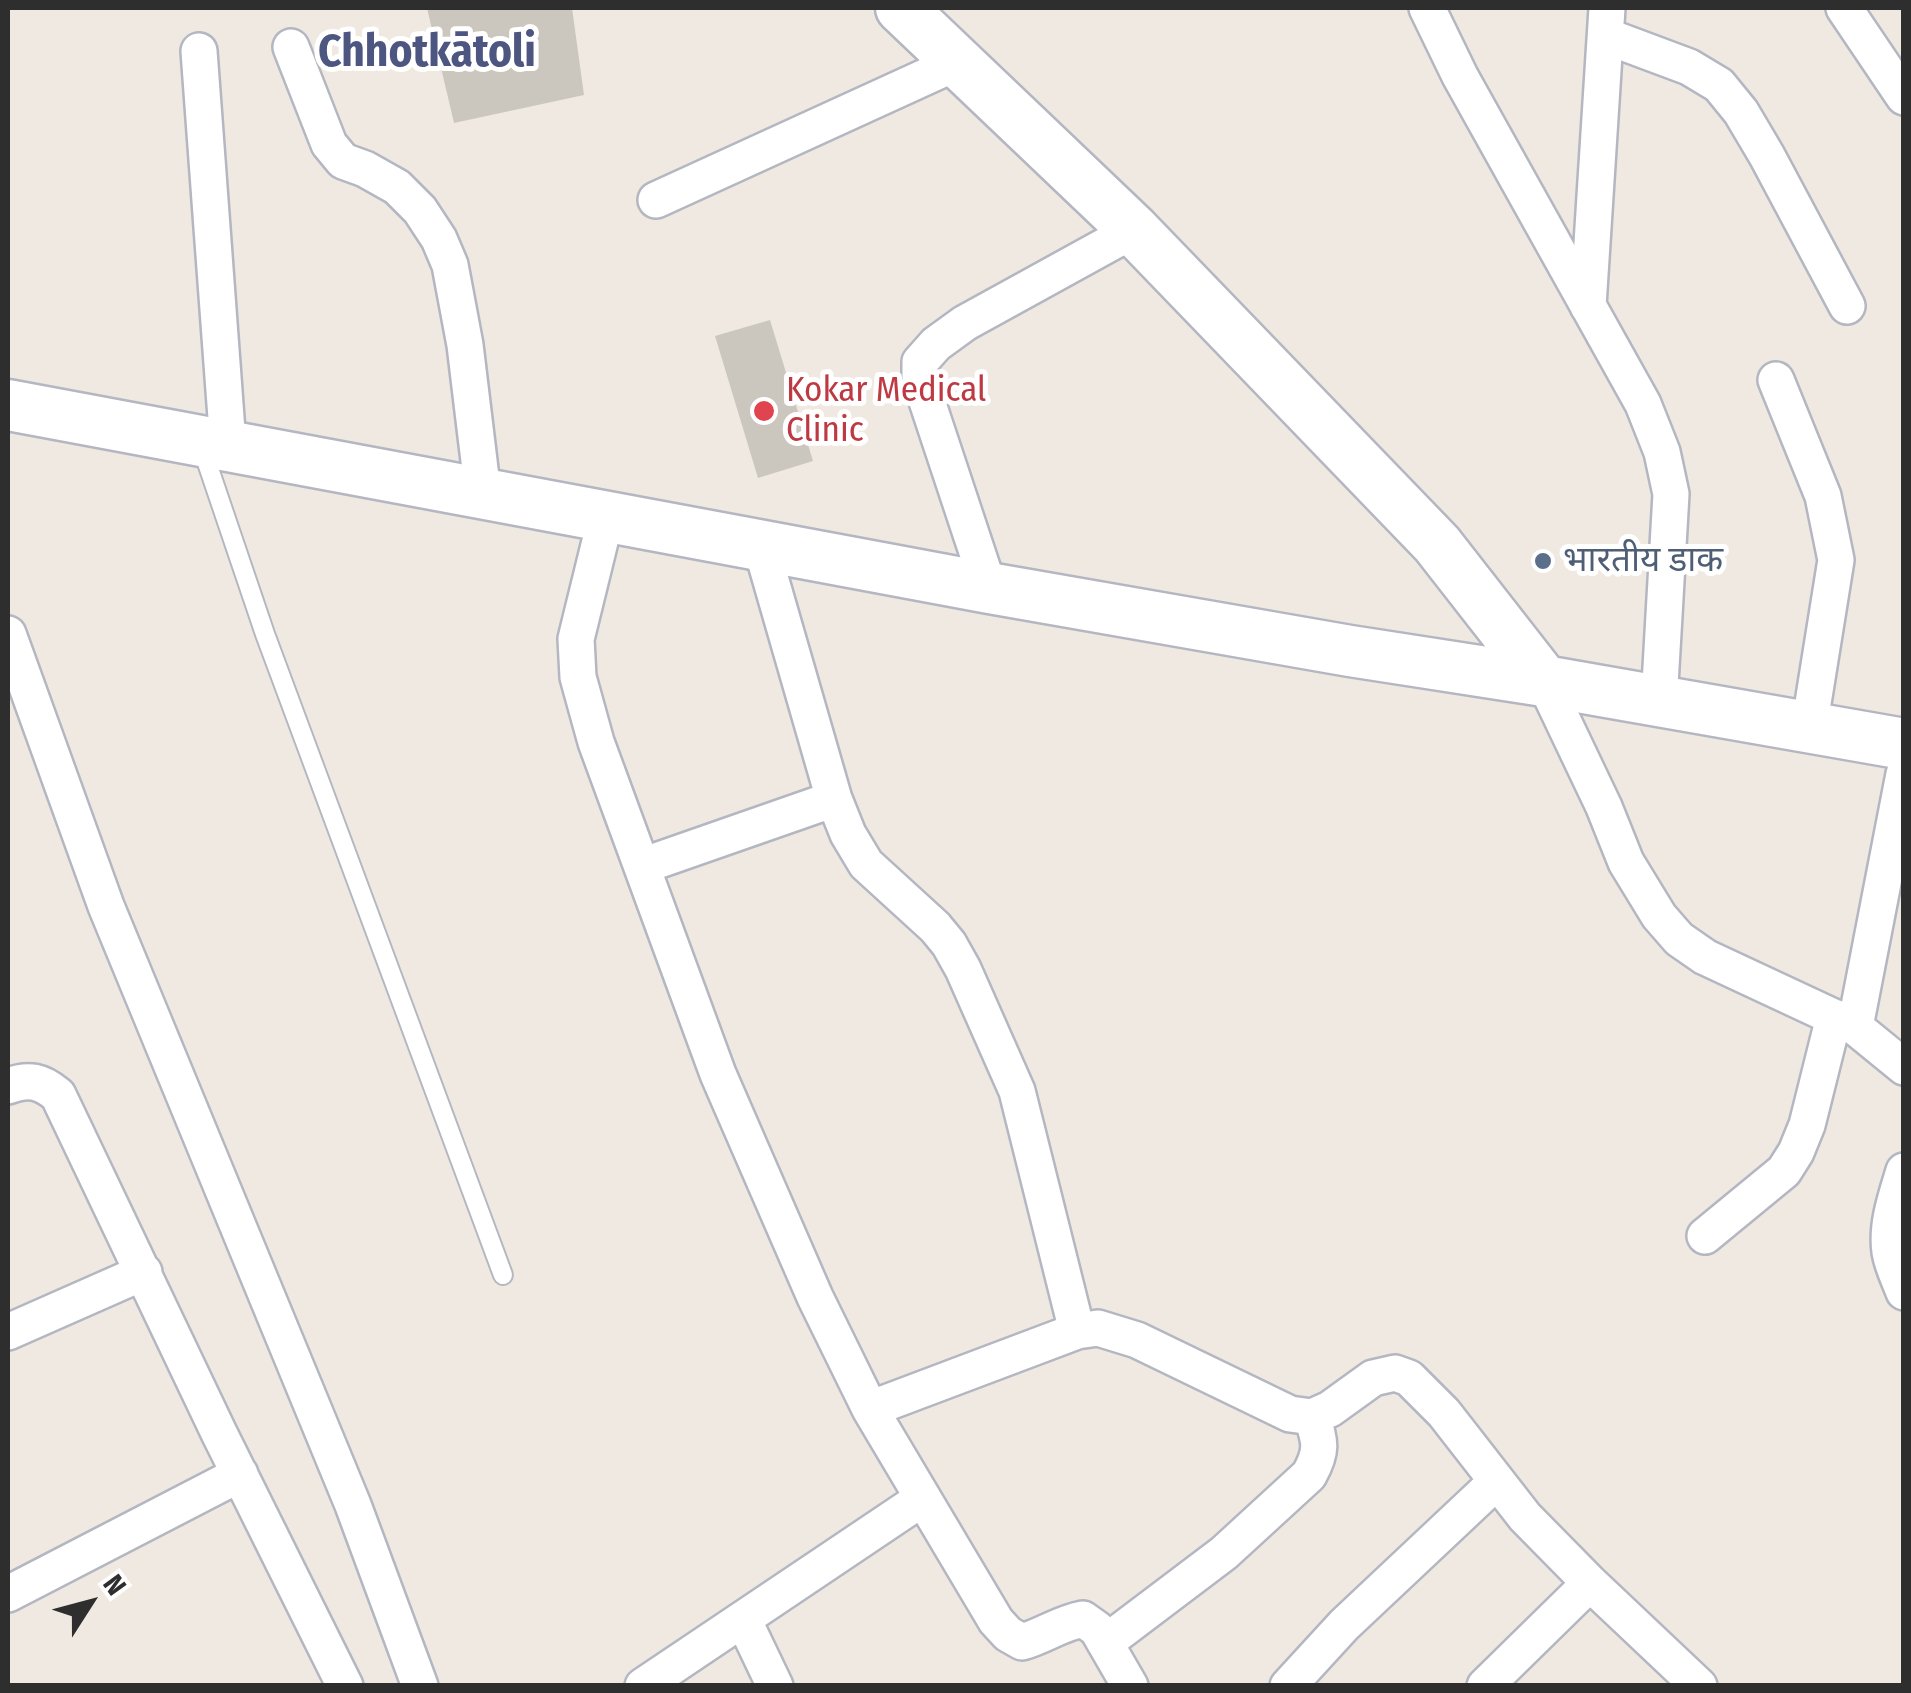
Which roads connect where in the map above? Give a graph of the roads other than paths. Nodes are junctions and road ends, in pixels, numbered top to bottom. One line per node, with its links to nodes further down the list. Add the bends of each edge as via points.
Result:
1 (1427, 8): 11 (street)
2 (1844, 8): 8 (street)
3 (915, 11): 7 (main road)
4 (1606, 22): 11 (street); 12 (street, via 1719,85 1768,156)
5 (292, 47): 16 (street, via 329,144 344,161 397,187 420,210 450,265)
6 (199, 51): 15 (street)
7 (958, 62): 9 (street); 10 (main road)
8 (1904, 97)
9 (656, 200)
10 (1134, 230): 19 (street, via 966,323 920,362 920,380); 21 (main road, via 1437,544)
11 (1588, 306): 22 (street, via 1643,404 1671,494)
12 (1847, 306)
13 (1776, 380): 23 (street, via 1823,496 1836,560)
14 (8, 405): 15 (main road)
15 (213, 442): 16 (main road); 34 (lane, via 265,634)
16 (483, 494): 17 (main road)
17 (606, 517): 18 (main road); 27 (street, via 576,639 578,677)
18 (761, 546): 19 (main road); 26 (street)
19 (989, 588): 21 (main road)
20 (8, 634): 48 (street, via 106,906 353,1505)
21 (1544, 680): 22 (main road); 28 (street, via 1626,862 1659,916 1705,958)
22 (1659, 702): 23 (main road)
23 (1809, 728): 24 (main road)
24 (1904, 744)
25 (1904, 774): 28 (street)
26 (834, 798): 27 (street); 36 (street, via 866,864 935,927 963,968 1017,1090)
27 (642, 866): 38 (street, via 718,1074)
28 (1844, 1022): 29 (street); 32 (street, via 1784,1171)
29 (1904, 1067)
30 (8, 1086): 33 (street, via 42,1082 58,1095)
31 (1904, 1171): 35 (street, via 1890,1230 1890,1254)
32 (1705, 1236)
33 (144, 1272): 37 (street); 40 (street)
34 (503, 1275)
35 (1904, 1292)
36 (1077, 1331): 38 (street); 39 (street, via 1098,1328 1137,1340 1290,1414)
37 (8, 1332)
38 (870, 1409): 42 (street)
39 (1312, 1416): 41 (street, via 1374,1378 1395,1373 1444,1413); 46 (street, via 1320,1443 1309,1474 1224,1554)
40 (240, 1474): 44 (street); 47 (street)
41 (1497, 1481): 43 (street); 52 (street)
42 (923, 1498): 45 (street); 46 (street, via 1008,1634 1022,1642 1083,1620)
43 (1590, 1583): 53 (street); 54 (street)
44 (8, 1594)
45 (742, 1619): 49 (street); 50 (street)
46 (1105, 1642): 51 (street)
47 (345, 1686)
48 (420, 1686)
49 (644, 1686)
50 (775, 1686)
51 (1130, 1686)
52 (1288, 1686)
53 (1486, 1686)
54 (1699, 1686)

